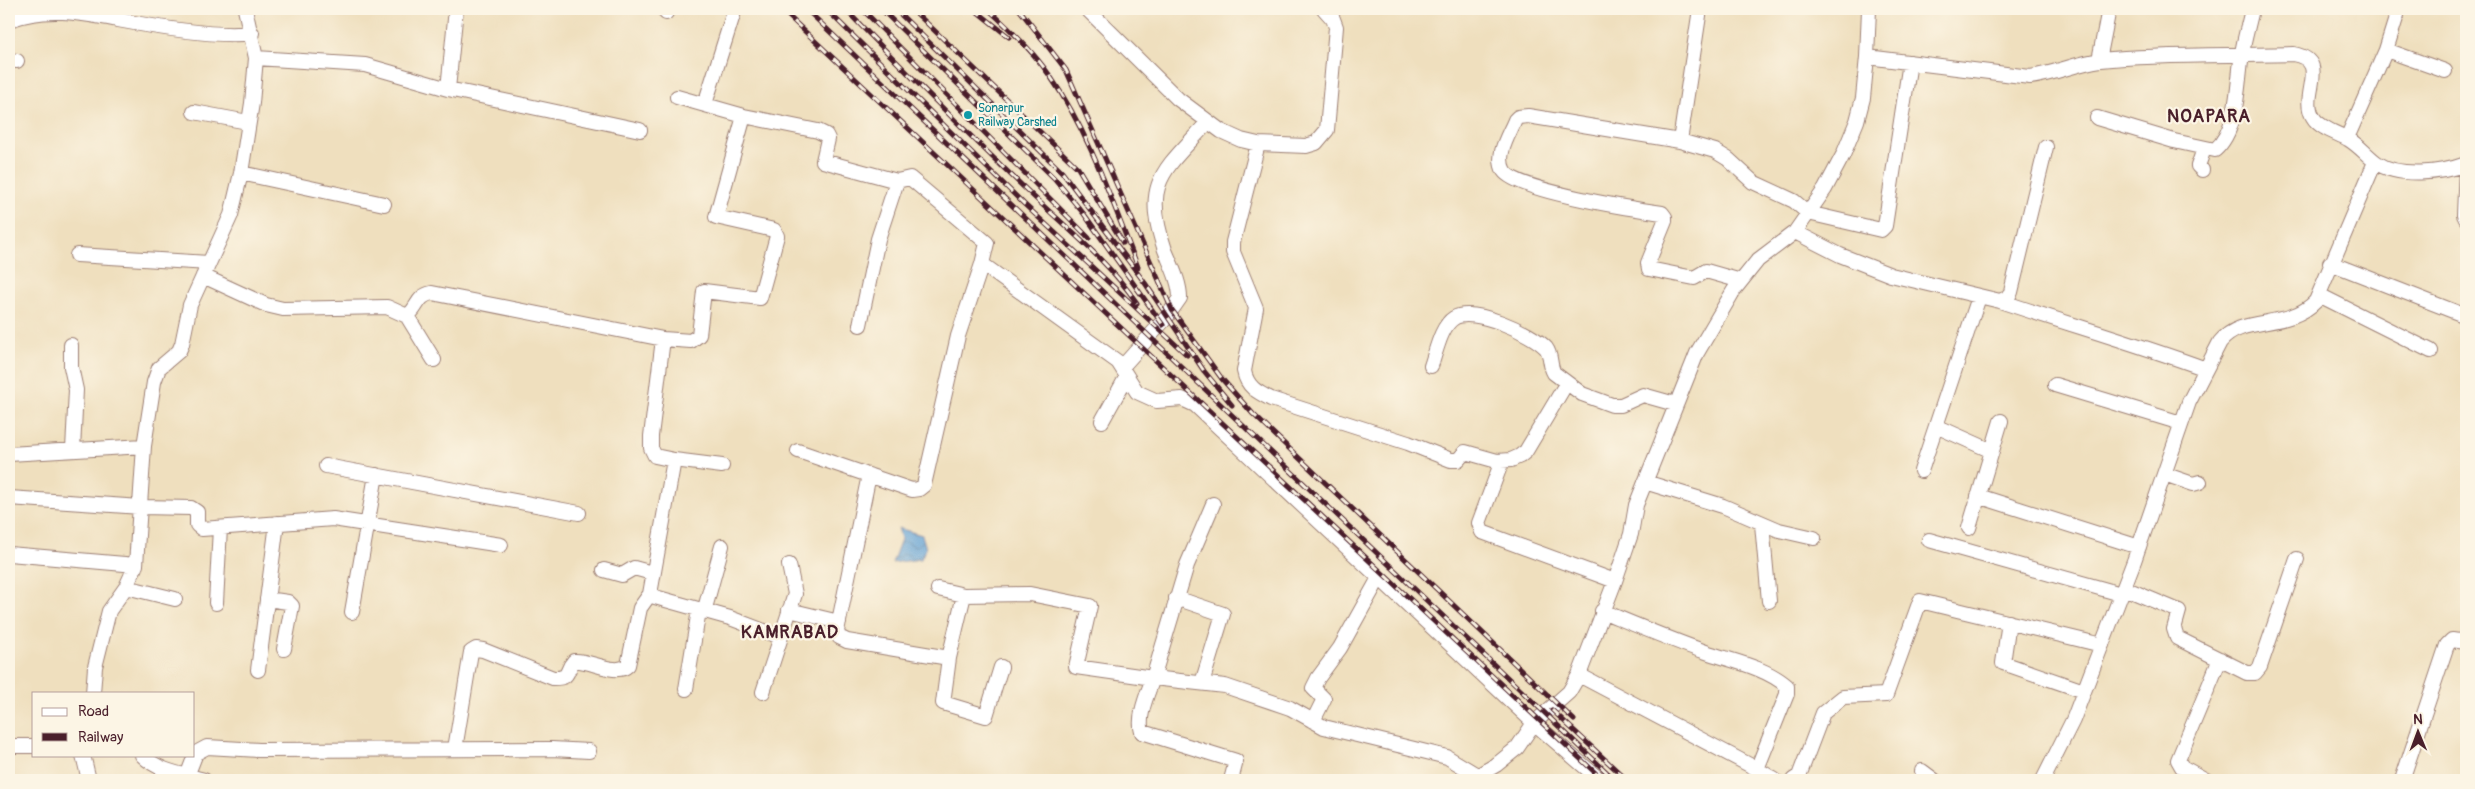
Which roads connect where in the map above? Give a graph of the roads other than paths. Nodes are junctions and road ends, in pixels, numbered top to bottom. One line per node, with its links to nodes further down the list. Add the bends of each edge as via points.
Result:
1 (245, 9): 12 (street)
2 (456, 9): 20 (street)
3 (731, 9): 22 (street, via 734,12)
4 (1087, 9): 27 (street, via 1171,92)
5 (1324, 9): 31 (street, via 1336,28 1327,130 1316,143 1306,146)
6 (1700, 9): 30 (street)
7 (1869, 9): 15 (street)
8 (2110, 9): 17 (street)
9 (2252, 9): 14 (street)
10 (2397, 16): 13 (street)
11 (9, 20): 12 (street, via 42,12 73,11 222,34)
12 (252, 33): 16 (street)
13 (2386, 50): 19 (street); 29 (street)
14 (2242, 55): 17 (street); 29 (street, via 2293,54 2310,60 2312,116 2317,123); 33 (street, via 2236,106 2223,140 2215,150)
15 (1867, 57): 18 (street); 40 (street, via 1856,121 1825,190)
16 (256, 58): 20 (street, via 365,65); 26 (street)
17 (2099, 60): 18 (street, via 2030,77)
18 (1910, 62): 40 (street, via 1885,226 1875,230)
19 (2446, 71)
20 (448, 89): 28 (street)
21 (677, 96): 22 (street)
22 (705, 104): 24 (street)
23 (194, 112): 26 (street)
24 (744, 116): 38 (street, via 818,131 828,139 823,161); 55 (street, via 716,217 777,233 763,295 755,298 704,290 696,339)
25 (2097, 118): 33 (street)
26 (248, 122): 37 (street)
27 (1208, 122): 31 (street, via 1241,140); 61 (street, via 1162,173 1155,194 1158,229 1180,298)
28 (640, 130)
29 (2347, 138): 34 (street)
30 (1680, 141): 40 (street, via 1722,154 1753,182 1794,200); 48 (street, via 1523,116 1515,120 1502,150 1501,162 1505,172 1529,185 1664,214 1665,221 1648,264 1649,269 1694,278 1706,271)
31 (1258, 144): 75 (street, via 1233,242 1233,252 1256,308 1244,371 1246,381 1254,390 1271,399 1451,460 1458,460 1465,452)
32 (2046, 147): 51 (street, via 2012,292)
33 (2204, 149): 36 (street, via 2198,166)
34 (2375, 162): 35 (street, via 2394,171 2408,173); 45 (street)
35 (2466, 165): 41 (street)
36 (2202, 170)
37 (240, 173): 39 (street); 44 (street, via 231,215)
38 (897, 181): 46 (street, via 910,178 987,243); 54 (street, via 878,239)
39 (384, 204)
40 (1808, 213): 42 (street)
41 (2466, 219)
42 (1795, 232): 48 (street, via 1758,260); 50 (street, via 1891,276)
43 (77, 255): 44 (street)
44 (209, 263): 47 (street)
45 (2330, 263): 49 (street); 53 (street)
46 (982, 264): 61 (street); 81 (street, via 958,336 924,485 912,490)
47 (203, 276): 52 (street, via 266,305 283,309 387,307); 69 (street, via 186,316 179,351 164,362 157,375)
48 (1741, 282): 64 (street, via 1697,353)
49 (2319, 295): 57 (street); 60 (street, via 2307,310 2294,317 2226,334)
50 (1979, 297): 51 (street); 68 (street)
51 (2000, 301): 60 (street)
52 (406, 316): 55 (street, via 419,299 432,293); 58 (street)
53 (2466, 316)
54 (860, 325)
55 (663, 339): 74 (street, via 651,448 656,456)
56 (71, 345): 70 (street, via 76,390)
57 (2431, 351)
58 (434, 360)
59 (1431, 366): 62 (street, via 1446,326 1462,314 1476,315 1508,325 1545,347 1554,373)
60 (2206, 368): 67 (street)
61 (1125, 372): 65 (street); 105 (street, via 1137,392 1148,398 1157,401 1182,399 1194,405)
62 (1566, 384): 64 (street, via 1612,405 1643,395); 75 (street, via 1526,451 1511,460)
63 (2055, 384): 67 (street)
64 (1676, 404): 82 (street)
65 (1102, 421)
66 (2001, 421): 72 (street)
67 (2181, 423): 79 (street)
68 (1936, 426): 72 (street); 78 (street)
69 (144, 446): 70 (street); 87 (street)
70 (74, 449): 73 (street)
71 (798, 450): 81 (street)
72 (1992, 451): 84 (street)
73 (9, 454)
74 (674, 460): 77 (street); 104 (street)
75 (1502, 461): 106 (street, via 1479,524 1482,532)
76 (326, 466): 80 (street)
77 (722, 466)
78 (1921, 471)
79 (2164, 474): 83 (street, via 2193,484); 98 (street)
80 (376, 475): 88 (street); 91 (street)
81 (869, 475): 121 (street)
82 (1645, 482): 90 (street, via 1723,506); 106 (street)
83 (2200, 482)
84 (1978, 496): 93 (street); 98 (street)
85 (9, 498): 87 (street)
86 (1214, 504): 113 (street, via 1186,564)
87 (141, 507): 92 (street, via 191,508 197,512 198,528); 102 (street)
88 (579, 513)
89 (276, 523): 91 (street, via 324,518); 92 (street); 112 (street)
90 (1762, 524): 94 (street); 115 (street)
91 (368, 525): 96 (street); 120 (street)
92 (220, 528): 116 (street)
93 (1969, 528)
94 (1814, 538)
95 (1928, 540): 109 (street)
96 (501, 545)
97 (722, 546): 118 (street)
98 (2138, 547): 109 (street)
99 (9, 554): 102 (street)
100 (2297, 558): 128 (street, via 2260,667 2255,673 2247,673)
101 (790, 565): 117 (street, via 795,594)
102 (136, 566): 107 (street)
103 (604, 570): 104 (street, via 622,575 631,568)
104 (652, 573): 110 (street)
105 (1379, 578): 138 (street, via 1340,648 1318,678 1314,688 1324,699); 139 (street)
106 (1615, 581): 119 (street)
107 (126, 587): 114 (street); 136 (street, via 108,612)
108 (938, 589): 111 (street)
109 (2122, 591): 125 (street); 128 (street, via 2176,608 2179,615 2174,630 2177,638)
110 (650, 594): 118 (street); 142 (street, via 640,608 628,665 624,669 581,660 574,661 568,675 553,678 483,650 471,652)
111 (964, 595): 127 (street); 132 (street, via 1030,594 1090,606 1076,667)
112 (267, 598): 126 (street, via 288,602 292,606); 130 (street)
113 (1176, 598): 132 (street); 133 (street, via 1223,614)
114 (175, 599)
115 (1769, 601)
116 (216, 603)
117 (789, 610): 121 (street); 123 (street)
118 (701, 611): 123 (street); 134 (street)
119 (1602, 611): 131 (street); 148 (street, via 1704,652 1749,666 1787,686 1787,694)
120 (352, 612)
121 (839, 622): 127 (street, via 839,637 847,641)
122 (2009, 622): 125 (street); 135 (street, via 2003,663); 157 (street, via 1920,601 1886,695 1843,697 1823,713 1799,776)
123 (780, 637): 137 (street)
124 (2466, 642): 161 (street, via 2452,640 2447,645)
125 (2102, 645): 135 (street)
126 (284, 649)
127 (949, 658): 129 (street, via 943,703 986,716)
128 (2220, 660): 160 (street, via 2178,760 2182,767)
129 (1001, 666)
130 (258, 670)
131 (1579, 675): 139 (street, via 1565,698); 148 (street)
132 (1153, 678): 133 (street); 154 (street, via 1141,718 1142,732 1236,761)
133 (1202, 683): 138 (street, via 1225,686 1266,699)
134 (686, 689)
135 (2084, 691): 159 (street, via 2062,746)
136 (93, 692)
137 (763, 692)
138 (1313, 722): 151 (street, via 1324,728 1447,757)
139 (1534, 723): 151 (street, via 1517,748); 155 (street)
140 (9, 746): 141 (street)
141 (32, 746)
142 (455, 749): 143 (street); 147 (street, via 207,748)
143 (589, 751)
144 (83, 756): 152 (street)
145 (143, 756): 150 (street, via 156,767)
146 (195, 756): 150 (street)
147 (195, 756)
148 (1757, 769): 156 (street)
149 (1922, 771): 158 (street)
150 (187, 776): 153 (street)
151 (1474, 778)
152 (89, 780)
153 (204, 780)
154 (1231, 780)
155 (1600, 780)
156 (1775, 780)
157 (1793, 780)
158 (1934, 780)
159 (2043, 780)
160 (2206, 780)
161 (2402, 780)

